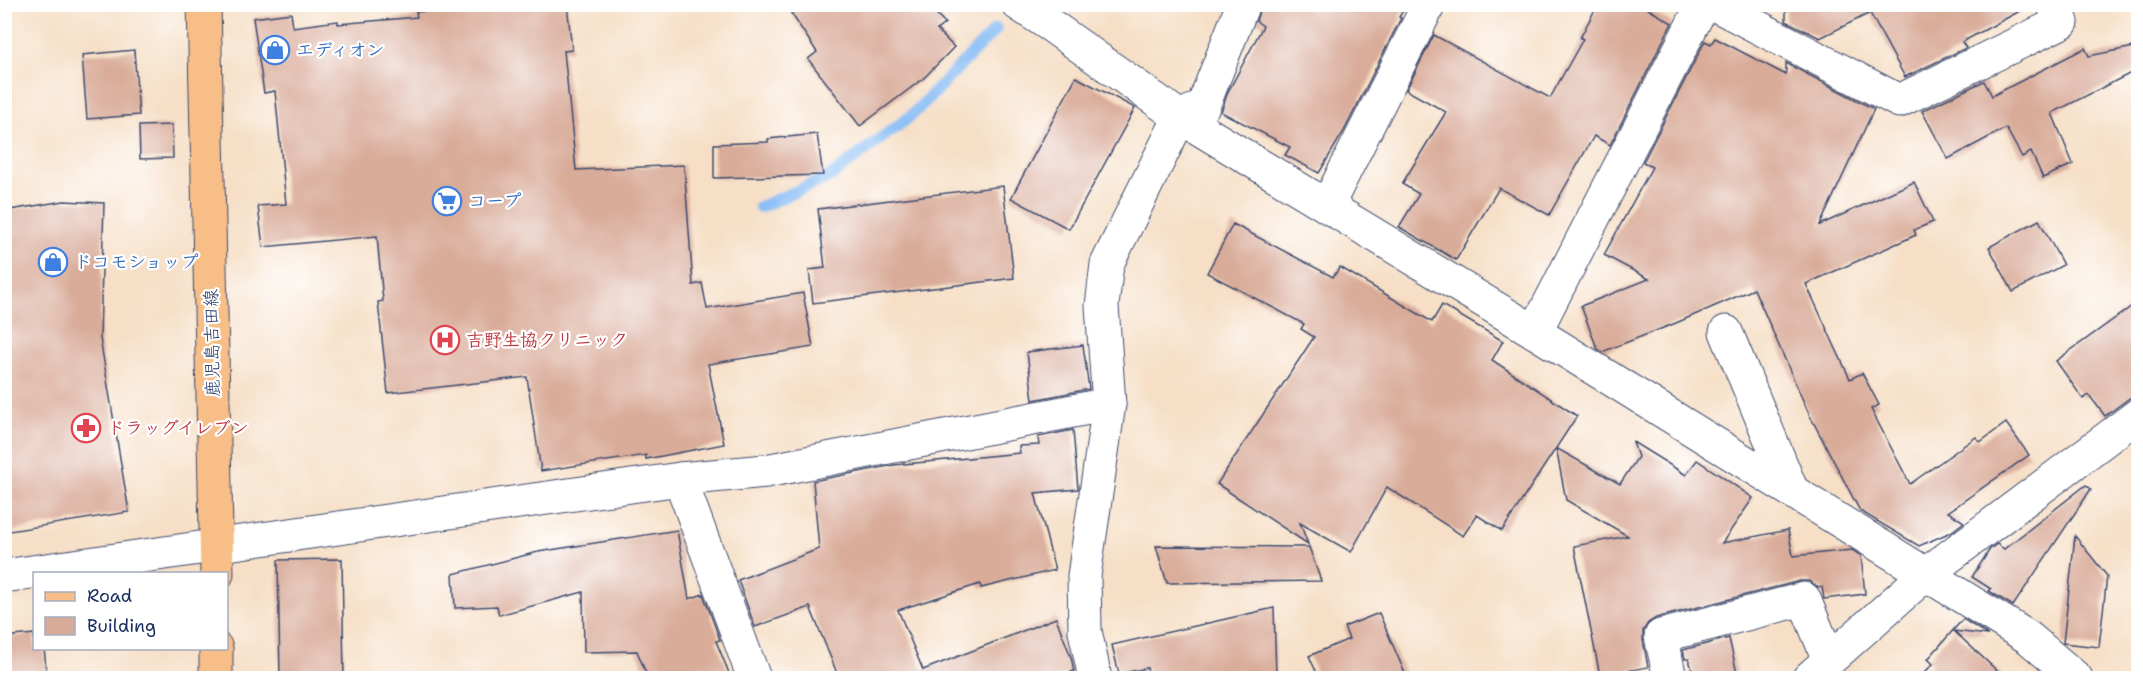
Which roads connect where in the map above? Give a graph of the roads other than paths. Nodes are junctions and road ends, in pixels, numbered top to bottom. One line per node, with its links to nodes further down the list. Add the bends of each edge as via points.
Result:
1 (204, 4): 16 (main road, 鹿児島吉田線)
2 (1018, 4): 8 (street)
3 (1243, 4): 8 (street, via 1203,106)
4 (1430, 4): 9 (street)
5 (1703, 4): 10 (street)
6 (1714, 4): 7 (street, via 1899,101 2062,21)
7 (2053, 4)
8 (1180, 117): 9 (street); 12 (street, via 1107,264 1102,306)
9 (1327, 206): 10 (street)
10 (1535, 332): 15 (street)
11 (1726, 332): 15 (street)
12 (1109, 404): 14 (street, via 766,471); 25 (street, via 1084,576 1085,631)
13 (2139, 415): 19 (street)
14 (680, 479): 16 (street); 24 (street)
15 (1792, 491): 19 (street)
16 (217, 559): 17 (street)
17 (54, 572)
18 (33, 574): 20 (street)
19 (1926, 574): 22 (street); 27 (street, via 2030,638)
20 (4, 576)
21 (216, 650): 23 (main road)
22 (1819, 669): 26 (street, via 1804,599 1660,636)
23 (216, 678)
24 (754, 678)
25 (1095, 678)
26 (1670, 678)
27 (2076, 678)

